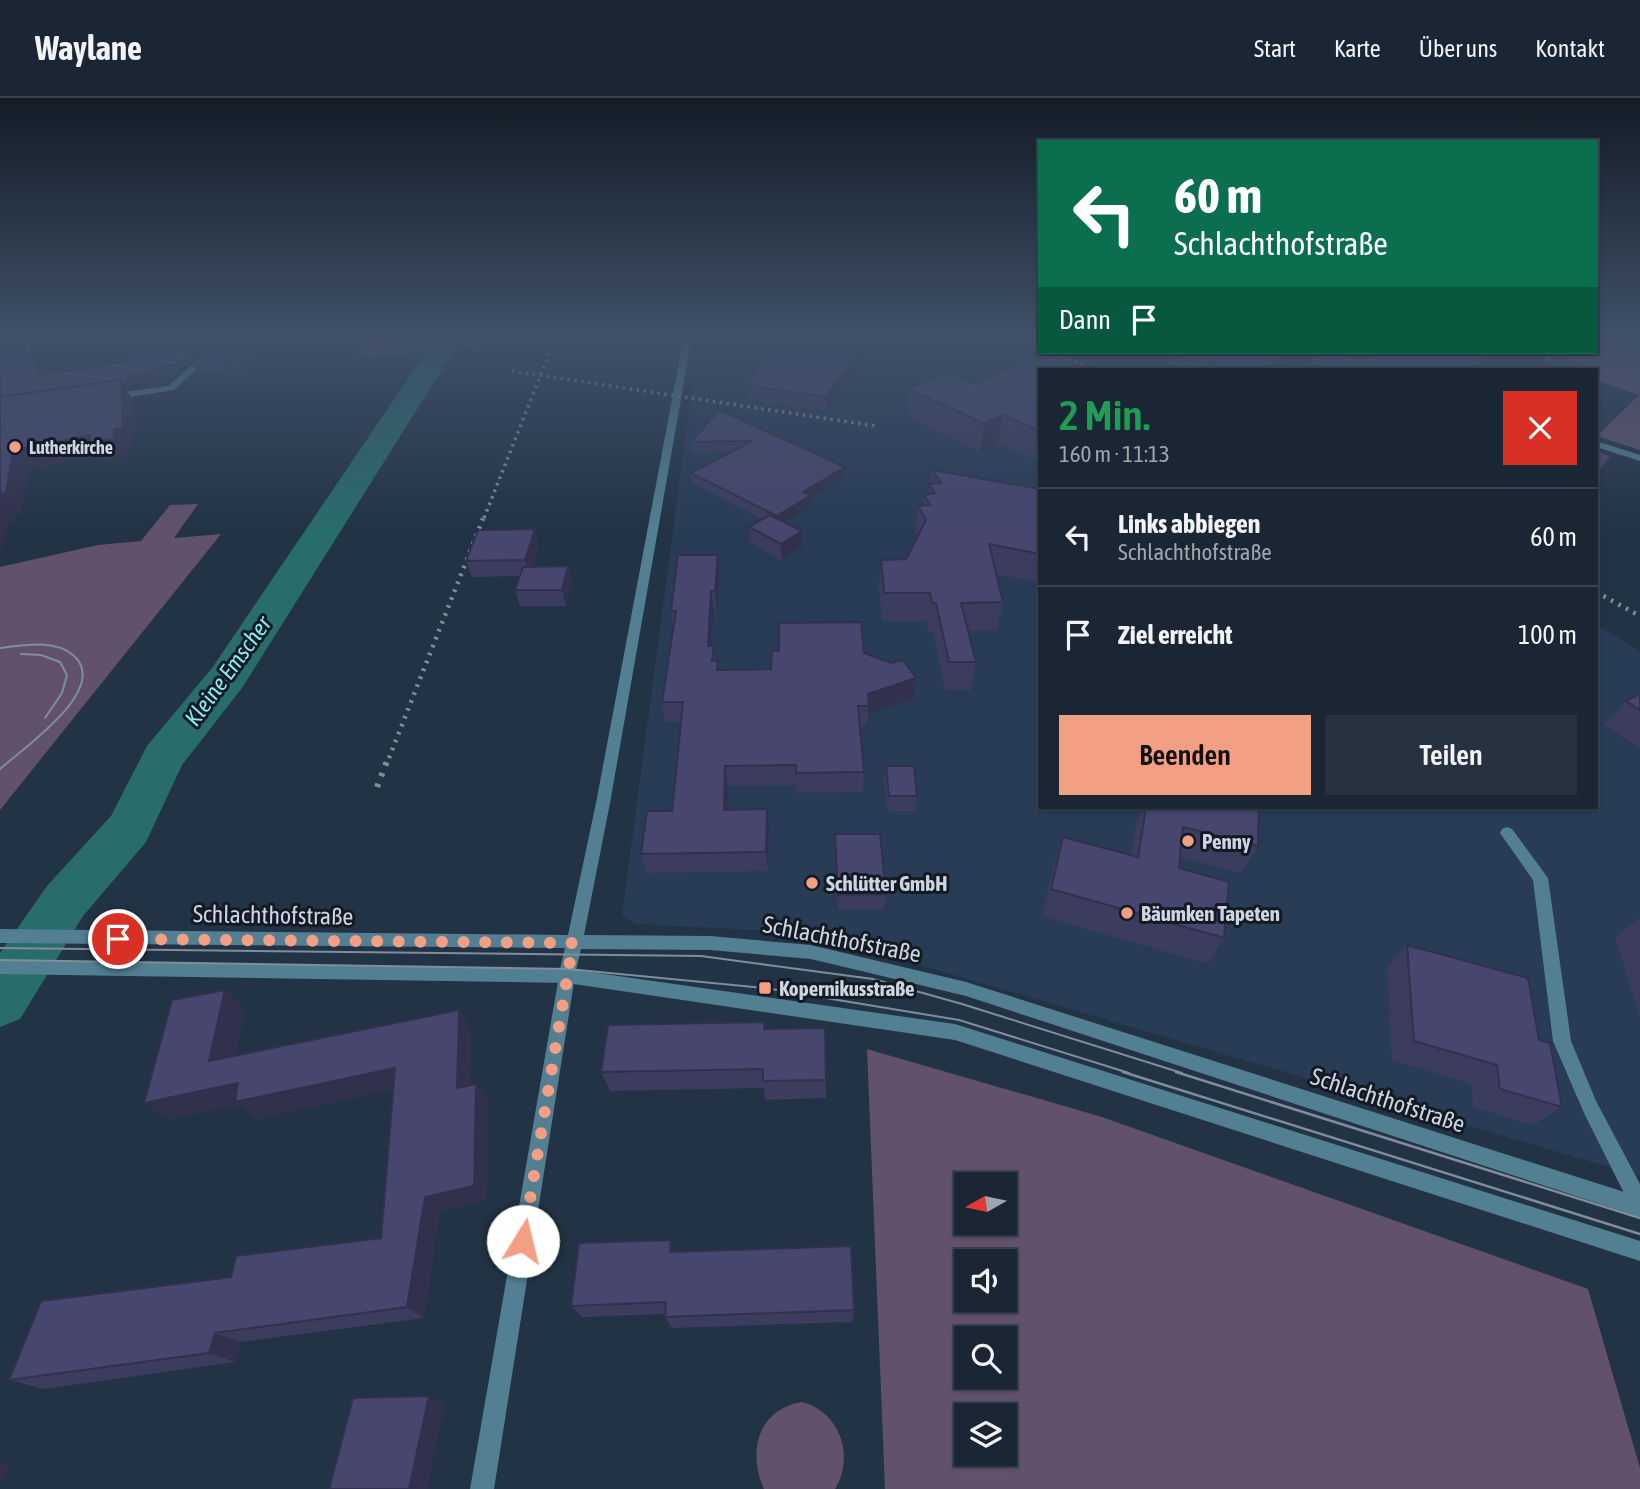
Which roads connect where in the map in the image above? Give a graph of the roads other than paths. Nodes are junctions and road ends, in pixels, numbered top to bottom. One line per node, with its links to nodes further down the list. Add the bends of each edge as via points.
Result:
1 (676, 401): 6 (street)
2 (1598, 445): 3 (street)
3 (1640, 458)
4 (1507, 833): 9 (street, Schlachthofstraße, via 1540,878 1562,1041)
5 (0, 936): 6 (street, Schlachthofstraße)
6 (573, 943): 8 (street); 9 (street, Schlachthofstraße, via 710,943 791,949 966,989)
7 (0, 967): 8 (street)
8 (567, 976): 10 (street, via 955,1032); 11 (street)
9 (1640, 1206)
10 (1640, 1251)
11 (482, 1489)

